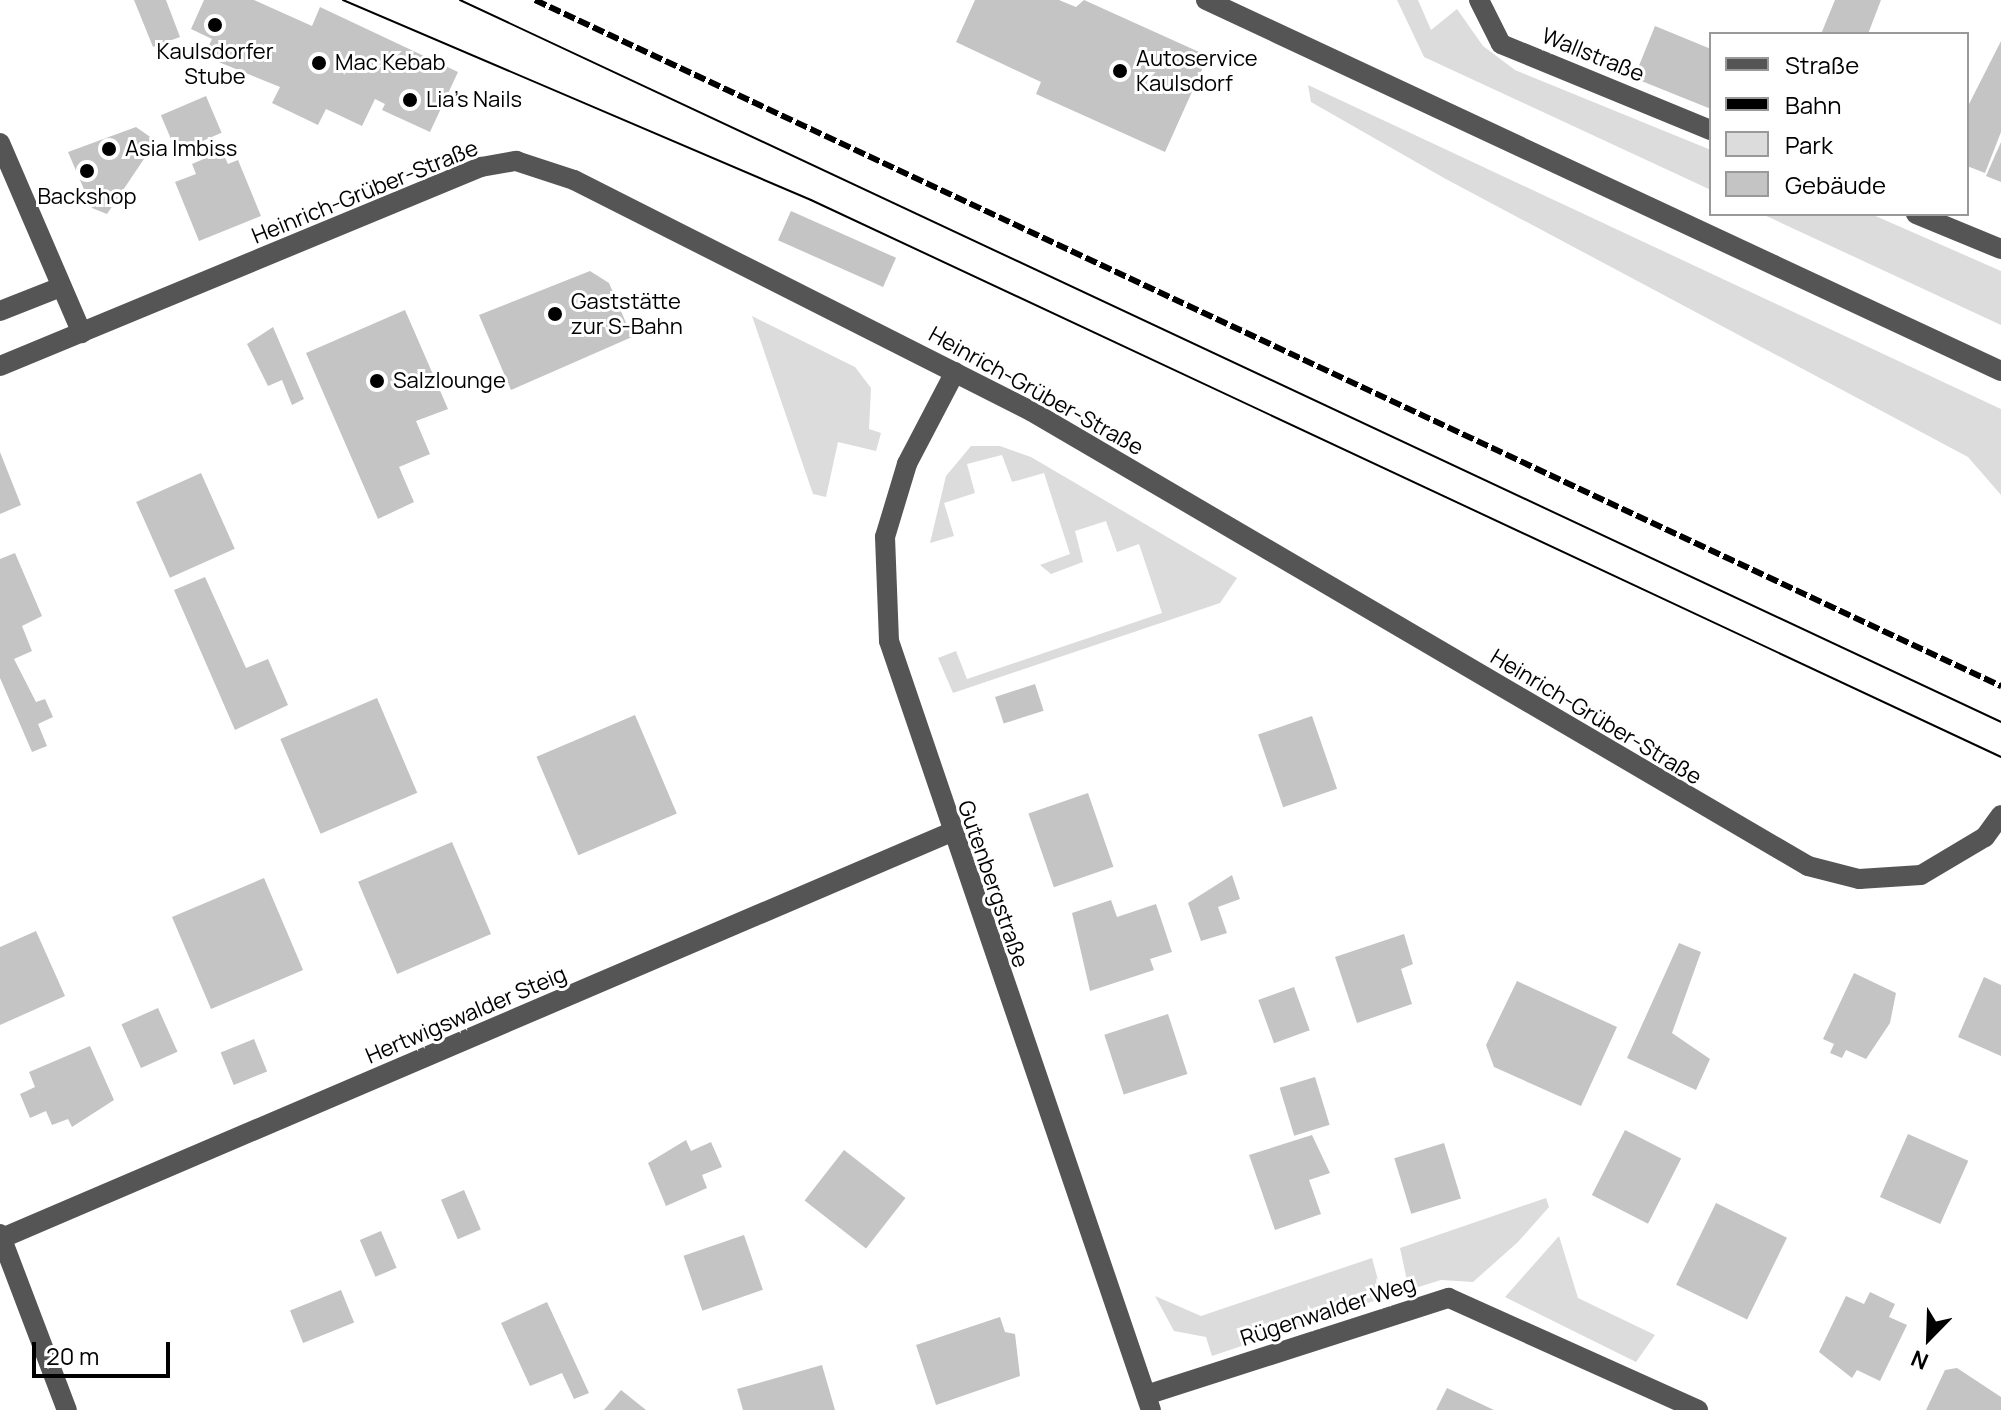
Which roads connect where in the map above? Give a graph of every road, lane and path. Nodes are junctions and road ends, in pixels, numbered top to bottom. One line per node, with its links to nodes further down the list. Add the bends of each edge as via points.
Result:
1 (1206, 0): 11 (street)
2 (1479, 0): 3 (street, Wallstraße, via 1501,44)
3 (1709, 129)
4 (0, 143): 7 (street)
5 (1921, 216): 6 (street)
6 (2001, 249)
7 (61, 287): 8 (street); 9 (street)
8 (0, 311)
9 (82, 333): 10 (street, Heinrich-Grüber-Straße); 12 (street, Heinrich-Grüber-Straße, via 481,167 516,161 574,180)
10 (0, 366)
11 (2001, 371)
12 (955, 372): 13 (street, Heinrich-Grüber-Straße, via 1808,866 1859,879 1921,875 1985,837); 14 (street, Gutenbergstraße, via 907,464 885,537 883,587 896,669)
13 (2001, 815)
14 (949, 833): 15 (street, Hertwigswalder Steig); 16 (street, Gutenbergstraße)
15 (1, 1237): 17 (street)
16 (1148, 1403): 18 (street, Rügenwalder Weg, via 1449,1298)
17 (67, 1410)
18 (1698, 1410)

